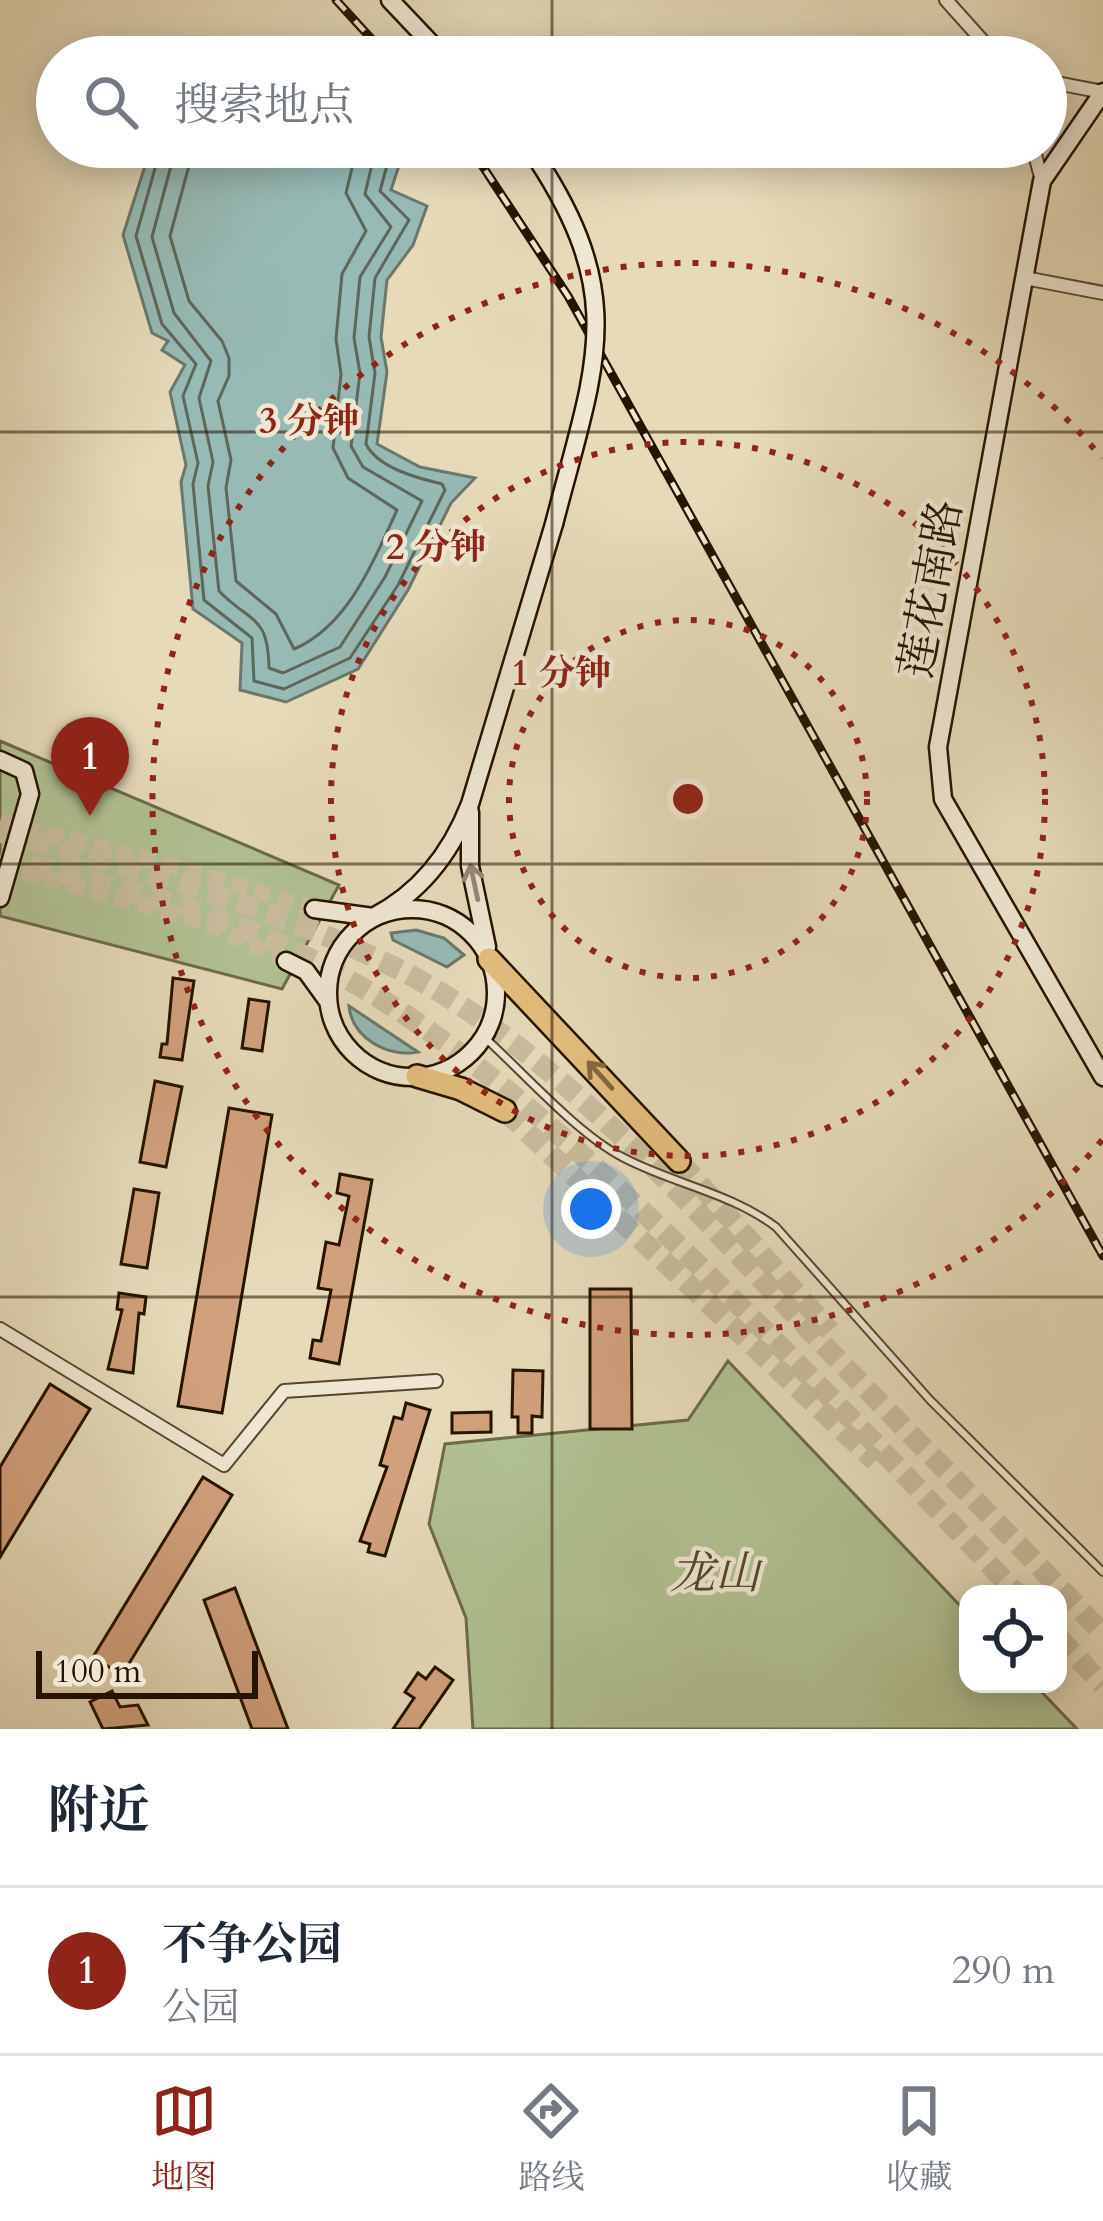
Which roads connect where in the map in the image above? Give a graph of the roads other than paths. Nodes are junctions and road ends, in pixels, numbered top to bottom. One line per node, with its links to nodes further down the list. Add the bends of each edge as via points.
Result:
1 (390, 0): 3 (street)
2 (946, 0): 4 (street)
3 (424, 36)
4 (978, 36)
5 (1067, 85): 6 (street)
6 (1103, 92): 7 (street, 莲花南路)
7 (1067, 145)
8 (542, 168): 15 (street, bridge, via 572,215 599,308 590,385 554,524)
9 (1039, 168): 11 (street)
10 (1051, 168): 11 (street, 莲花南路)
11 (1042, 181): 12 (street, 莲花南路)
12 (1024, 278): 13 (street); 24 (street, 莲花南路, via 938,747 943,799)
13 (1103, 293)
14 (0, 760): 16 (street, via 25,771 30,794)
15 (470, 804): 18 (street, via 440,861); 19 (street, one-way to 15, via 470,866)
16 (2, 902)
17 (314, 909): 18 (street)
18 (373, 917): 19 (street, via 405,908 449,917); 21 (street, via 338,951)
19 (489, 959): 22 (street, via 494,1006); 26 (highway, one-way to 19)
20 (286, 961): 21 (street, via 306,971)
21 (328, 1005): 23 (street, via 344,1043 364,1062)
22 (483, 1036): 23 (street, via 458,1063); 29 (lane, via 619,1156 746,1205 776,1227 930,1400)
23 (417, 1076): 25 (highway)
24 (1103, 1077)
25 (505, 1111)
26 (679, 1161)
27 (0, 1329): 28 (street, via 224,1465 284,1390)
28 (436, 1382)
29 (1103, 1572)

